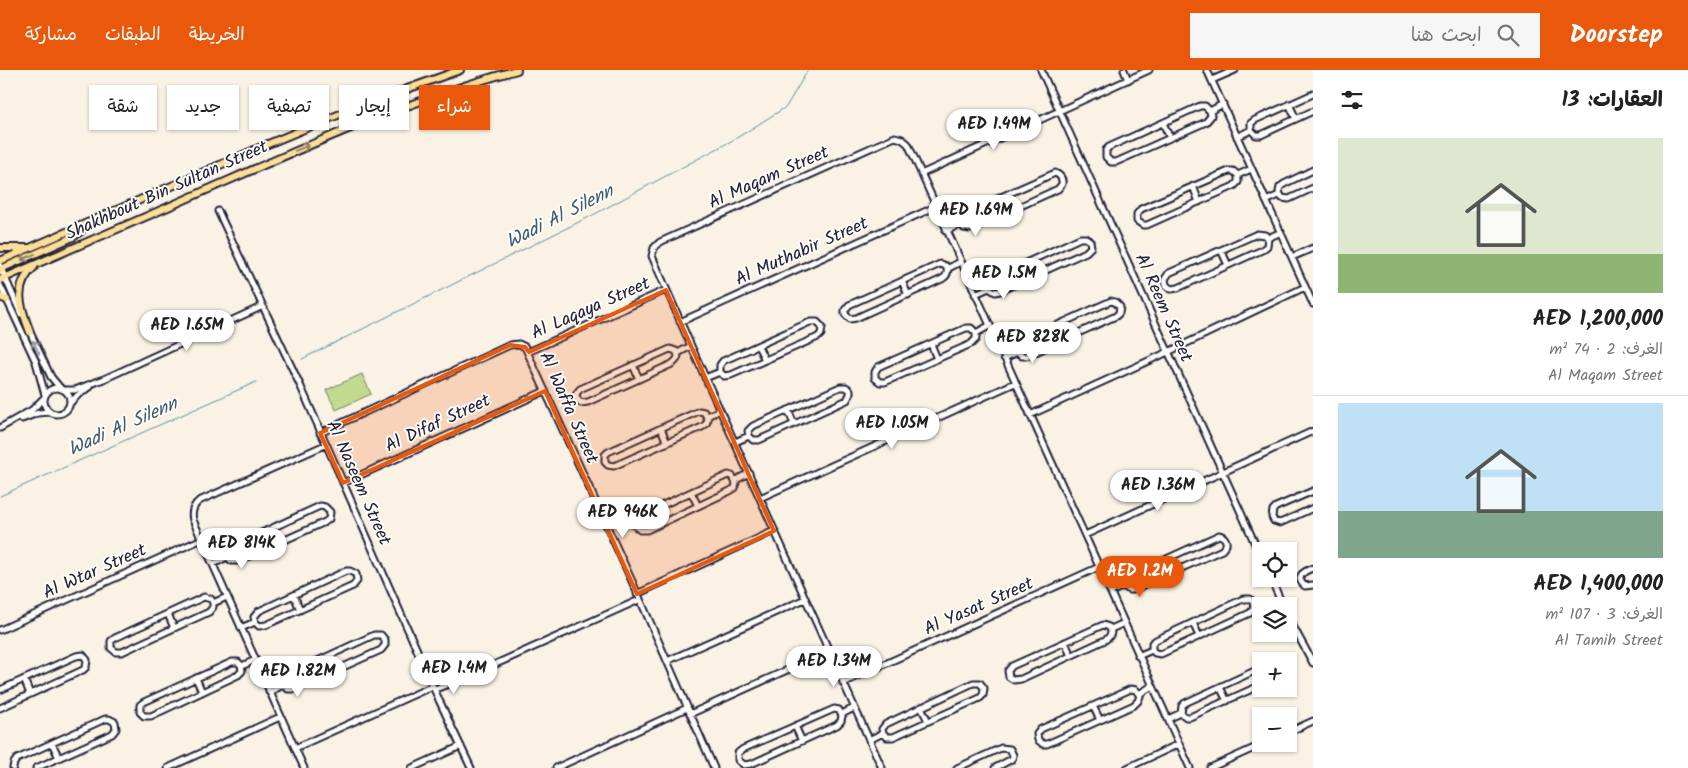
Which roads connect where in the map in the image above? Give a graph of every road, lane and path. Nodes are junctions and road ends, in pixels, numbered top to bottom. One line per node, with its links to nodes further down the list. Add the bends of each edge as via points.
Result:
1 (460, 70): 35 (main road, Shakhbout Bin Sultan Street, via 357,107)
2 (517, 70): 45 (main road, Shakhbout Bin Sultan Street, one-way to 2, via 330,136 414,103)
3 (1041, 70): 13 (street, Al Reem Street)
4 (1124, 70): 8 (street)
5 (1149, 70): 8 (street)
6 (1207, 70): 9 (street)
7 (1234, 70): 9 (street)
8 (1128, 80): 13 (street)
9 (1212, 80): 11 (street)
10 (1313, 94): 12 (street)
11 (1223, 104): 14 (street); 19 (street)
12 (1289, 104): 16 (street); 18 (street, via 1253,121)
13 (1060, 111): 23 (street); 75 (street, Al Reem Street)
14 (1210, 111): 17 (street, via 1200,106); 20 (street, via 1208,120)
15 (1313, 112): 16 (street)
16 (1296, 119): 18 (street, via 1261,135)
17 (1164, 123): 20 (street); 20 (street, via 1109,147 1106,157 1116,162)
18 (1251, 130): 19 (street)
19 (1237, 137): 21 (street)
20 (1170, 138)
21 (1251, 169): 24 (street); 29 (street)
22 (1313, 170): 27 (street, via 1281,185)
23 (921, 174): 31 (street, Al Maqam Street); 57 (street, Al Maqam Street, via 906,142 892,138 668,239 658,244 652,254)
24 (1238, 175): 25 (street, via 1228,171); 30 (street, via 1236,184)
25 (1193, 186): 30 (street); 30 (street, via 1142,209 1137,214 1137,221 1147,225)
26 (1313, 188): 27 (street, via 1289,199)
27 (1280, 195): 29 (street)
28 (999, 197): 33 (street); 33 (street, via 1052,173 1062,179 1058,189); 34 (street, via 962,215)
29 (1266, 201): 37 (street)
30 (1199, 202)
31 (935, 206): 36 (street, Al Maqam Street); 64 (street, Al Muthabir Street)
32 (218, 211): 63 (street, Al Naseem Street)
33 (1006, 212): 34 (street, via 970,229)
34 (960, 224): 36 (street)
35 (84, 225): 40 (main road, Shakhbout Bin Sultan Street); 50 (main road, one-way to 50, via 73,236)
36 (946, 231): 46 (street, Al Maqam Street)
37 (1280, 232): 38 (street); 43 (street)
38 (1268, 238): 42 (street, via 1260,234); 48 (street, via 1265,248)
39 (0, 248): 40 (main road)
40 (31, 248): 44 (main road, Shakhbout Bin Sultan Street)
41 (1313, 248): 43 (street)
42 (1221, 250): 48 (street); 48 (street, via 1169,273 1165,278 1166,285 1176,289)
43 (1292, 257): 55 (street)
44 (0, 261)
45 (40, 262): 52 (main road, Shakhbout Bin Sultan Street); 67 (main road, via 27,274 22,286 21,308)
46 (960, 262): 49 (street); 59 (street, Al Maqam Street)
47 (1028, 262): 51 (street); 51 (street, via 1082,237 1090,241 1091,247 1086,252); 56 (street, via 991,279)
48 (1228, 266)
49 (947, 268): 53 (street, via 938,264); 58 (street, via 948,274 942,279)
50 (0, 269): 52 (street)
51 (1034, 276): 56 (street, via 998,292)
52 (2, 279): 67 (street)
53 (902, 280): 58 (street); 58 (street, via 848,305 845,314 854,319)
54 (0, 284): 61 (street)
55 (1305, 287): 62 (street); 75 (street)
56 (989, 288): 59 (street)
57 (666, 290): 64 (street, Al Maqam Street); 73 (street, Al Laqaya Street)
58 (908, 294)
59 (975, 294): 66 (street, Al Maqam Street)
60 (0, 297): 61 (main road)
61 (7, 300): 88 (street, via 36,362)
62 (1313, 304)
63 (263, 306): 83 (street); 100 (street, Al Naseem Street)
64 (680, 322): 71 (street, Al Maqam Street)
65 (1058, 325): 69 (street); 69 (street, via 1111,301 1120,307 1116,316); 74 (street, via 1019,343)
66 (990, 326): 68 (street); 77 (street, Al Maqam Street)
67 (30, 332): 86 (street, one-way to 67, via 51,377)
68 (976, 333): 70 (street, via 966,328); 78 (street, via 973,342)
69 (1064, 339): 74 (street, via 1027,356)
70 (931, 344): 78 (street); 78 (street, via 878,367 874,372 875,378 884,382)
71 (690, 346): 76 (street); 82 (street, Al Maqam Street)
72 (758, 346): 79 (street); 79 (street, via 813,322 822,327 818,337); 81 (street, via 721,363)
73 (528, 352): 87 (street, Al Waffa Street); 100 (street, Al Waffa Street, via 522,345 510,345)
74 (1018, 352): 77 (street)
75 (1168, 352): 93 (street); 105 (street, Al Reem Street)
76 (678, 353): 80 (street, via 668,349); 84 (street, via 672,364)
77 (1004, 358): 85 (street, Al Maqam Street)
78 (937, 359)
79 (765, 360): 81 (street, via 728,376)
80 (633, 365): 84 (street); 84 (street, via 580,389 577,398 581,403 588,402)
81 (720, 372): 82 (street)
82 (706, 378): 90 (street, Al Maqam Street)
83 (104, 379): 86 (street, via 75,390); 89 (street, via 78,394)
84 (639, 379)
85 (1015, 383): 93 (street, Al Maqam Street); 111 (street)
86 (63, 389): 88 (street, via 50,390); 89 (street)
87 (544, 391): 108 (street, Al Difaf Street); 131 (street, Al Waffa Street)
88 (44, 397): 92 (street, via 44,406); 95 (street, via 35,408)
89 (70, 404): 92 (street, via 60,414)
90 (720, 410): 94 (street); 102 (street, Al Maqam Street)
91 (788, 410): 96 (street); 96 (street, via 842,386 850,390 847,400); 101 (street, via 751,427)
92 (49, 412): 95 (street)
93 (1030, 415): 116 (street, Al Maqam Street)
94 (707, 416): 98 (street, via 699,411); 103 (street, via 704,426)
95 (10, 423): 97 (street)
96 (794, 424): 101 (street, via 759,440)
97 (0, 428)
98 (661, 428): 103 (street); 103 (street, via 608,452 605,462 614,466)
99 (1313, 431): 105 (street)
100 (320, 433): 104 (street, Al Naseem Street)
101 (749, 436): 102 (street)
102 (735, 442): 106 (street, Al Maqam Street)
103 (667, 443)
104 (325, 444): 108 (street, Al Naseem Street); 117 (street, via 196,503 192,516)
105 (1223, 472): 116 (street); 118 (street, Al Reem Street)
106 (749, 474): 107 (street); 111 (street, Al Maqam Street)
107 (736, 480): 110 (street, via 725,476); 112 (street, via 733,490)
108 (343, 483): 163 (street, Al Naseem Street)
109 (1313, 491): 113 (street, via 1276,508 1272,517 1280,523)
110 (691, 492): 112 (street); 112 (street, via 638,516 635,526 647,530)
111 (760, 498): 115 (street, Al Maqam Street)
112 (698, 506)
113 (1313, 508)
114 (266, 531): 119 (street); 119 (street, via 320,506 330,512 325,522); 120 (street, via 229,548)
115 (774, 531): 131 (street); 132 (street, Al Maqam Street)
116 (1085, 535): 123 (street, Al Maqam Street)
117 (202, 539): 122 (street); 142 (street, Al Wtar Street)
118 (1254, 542)
119 (273, 545): 120 (street, via 238,561)
120 (227, 557): 122 (street)
121 (1163, 560): 125 (street); 125 (street, via 1217,535 1226,540 1224,549); 126 (street, via 1127,576)
122 (213, 564): 130 (street)
123 (1099, 567): 128 (street, Al Maqam Street); 159 (street, Al Yasat Street)
124 (1313, 568): 127 (street, via 1300,577 1305,586)
125 (1170, 574): 126 (street, via 1133,590)
126 (1124, 586): 128 (street)
127 (1313, 586)
128 (1110, 592): 138 (street, Al Maqam Street)
129 (294, 595): 134 (street); 134 (street, via 346,571 353,571 357,576 353,586); 136 (street, via 257,613)
130 (227, 596): 133 (street); 140 (street)
131 (638, 597): 152 (street, Al Waffa Street); 163 (street)
132 (805, 599): 147 (street, Al Maqam Street); 152 (street)
133 (213, 603): 135 (street, via 204,597); 139 (street, via 214,607 209,612)
134 (300, 610): 136 (street, via 266,625 260,626)
135 (168, 614): 139 (street); 139 (street, via 115,638 111,641 111,648 122,652)
136 (255, 622): 140 (street)
137 (1193, 622): 144 (street); 144 (street, via 1246,599 1254,604 1250,613); 146 (street, via 1154,641)
138 (1124, 623): 141 (street); 149 (street, Al Maqam Street)
139 (174, 628)
140 (241, 628): 151 (street)
141 (1110, 629): 145 (street, via 1100,625); 148 (street, via 1111,634 1105,640)
142 (0, 630)
143 (1297, 634): 153 (street)
144 (1199, 636): 146 (street, via 1161,654)
145 (1065, 642): 148 (street); 148 (street, via 1012,666 1008,675 1012,680 1018,680)
146 (1152, 650): 149 (street)
147 (829, 651): 159 (street, Al Maqam Street); 177 (street)
148 (1071, 656)
149 (1138, 656): 161 (street, Al Maqam Street)
150 (322, 659): 156 (street); 156 (street, via 376,634 385,640 381,650); 160 (street, via 285,677)
151 (255, 660): 154 (street); 167 (street)
152 (666, 662): 174 (street, Al Waffa Street)
153 (1313, 663)
154 (242, 666): 157 (street, via 234,662); 166 (street, via 238,676)
155 (1252, 672): 162 (street)
156 (328, 673): 160 (street, via 294,689)
157 (196, 678): 166 (street); 166 (street, via 144,702 139,707 140,712 151,716)
158 (24, 679): 165 (street); 168 (street); 168 (street, via 76,656 87,660 83,670)
159 (843, 683): 175 (street, Al Maqam Street)
160 (283, 685): 167 (street)
161 (1152, 686): 169 (street); 180 (street, Al Maqam Street)
162 (1220, 687): 170 (street); 176 (street, via 1183,704)
163 (435, 689): 191 (street, Al Naseem Street); 192 (street)
164 (1252, 689): 170 (street)
165 (0, 690)
166 (202, 692)
167 (269, 692): 179 (street)
168 (30, 694): 173 (street)
169 (1139, 694): 171 (street, via 1131,689); 181 (street, via 1140,699 1136,703)
170 (1227, 701): 176 (street, via 1190,717)
171 (1093, 706): 181 (street); 181 (street, via 1041,729 1037,734 1038,740 1047,744)
172 (921, 707): 182 (street); 182 (street, via 975,683 984,688 980,698); 186 (street, via 884,725)
173 (0, 708)
174 (687, 708): 177 (street, Al Waffa Street); 201 (street)
175 (854, 708): 178 (street); 187 (street, Al Maqam Street)
176 (1182, 713): 180 (street)
177 (690, 714): 202 (street, Al Waffa Street)
178 (842, 714): 184 (street, via 832,710); 188 (street, via 837,725)
179 (280, 717): 192 (street); 197 (street)
180 (1168, 719): 190 (street, Al Maqam Street)
181 (1100, 720)
182 (928, 721): 186 (street, via 893,737)
183 (1313, 721): 185 (street)
184 (795, 726): 188 (street); 188 (street, via 741,750 738,760 748,765)
185 (1297, 728)
186 (882, 733): 187 (street)
187 (869, 740): 203 (street, Al Maqam Street)
188 (802, 741)
189 (52, 743): 194 (street); 194 (street, via 107,719 116,724 112,734); 195 (street, via 17,759)
190 (1179, 744): 206 (street); 207 (street, Al Maqam Street)
191 (461, 746): 199 (street); 200 (street, Al Naseem Street)
192 (295, 748): 198 (street)
193 (1252, 749): 208 (street)
194 (59, 758): 196 (street)
195 (13, 768)
196 (36, 768)
197 (168, 768)
198 (304, 768)
199 (412, 768)
200 (471, 768)
201 (556, 768)
202 (714, 768)
203 (882, 768)
204 (957, 768): 205 (street, via 1001,748 1010,749 1012,759)
205 (995, 768)
206 (1127, 768)
207 (1190, 768)
208 (1210, 768)

